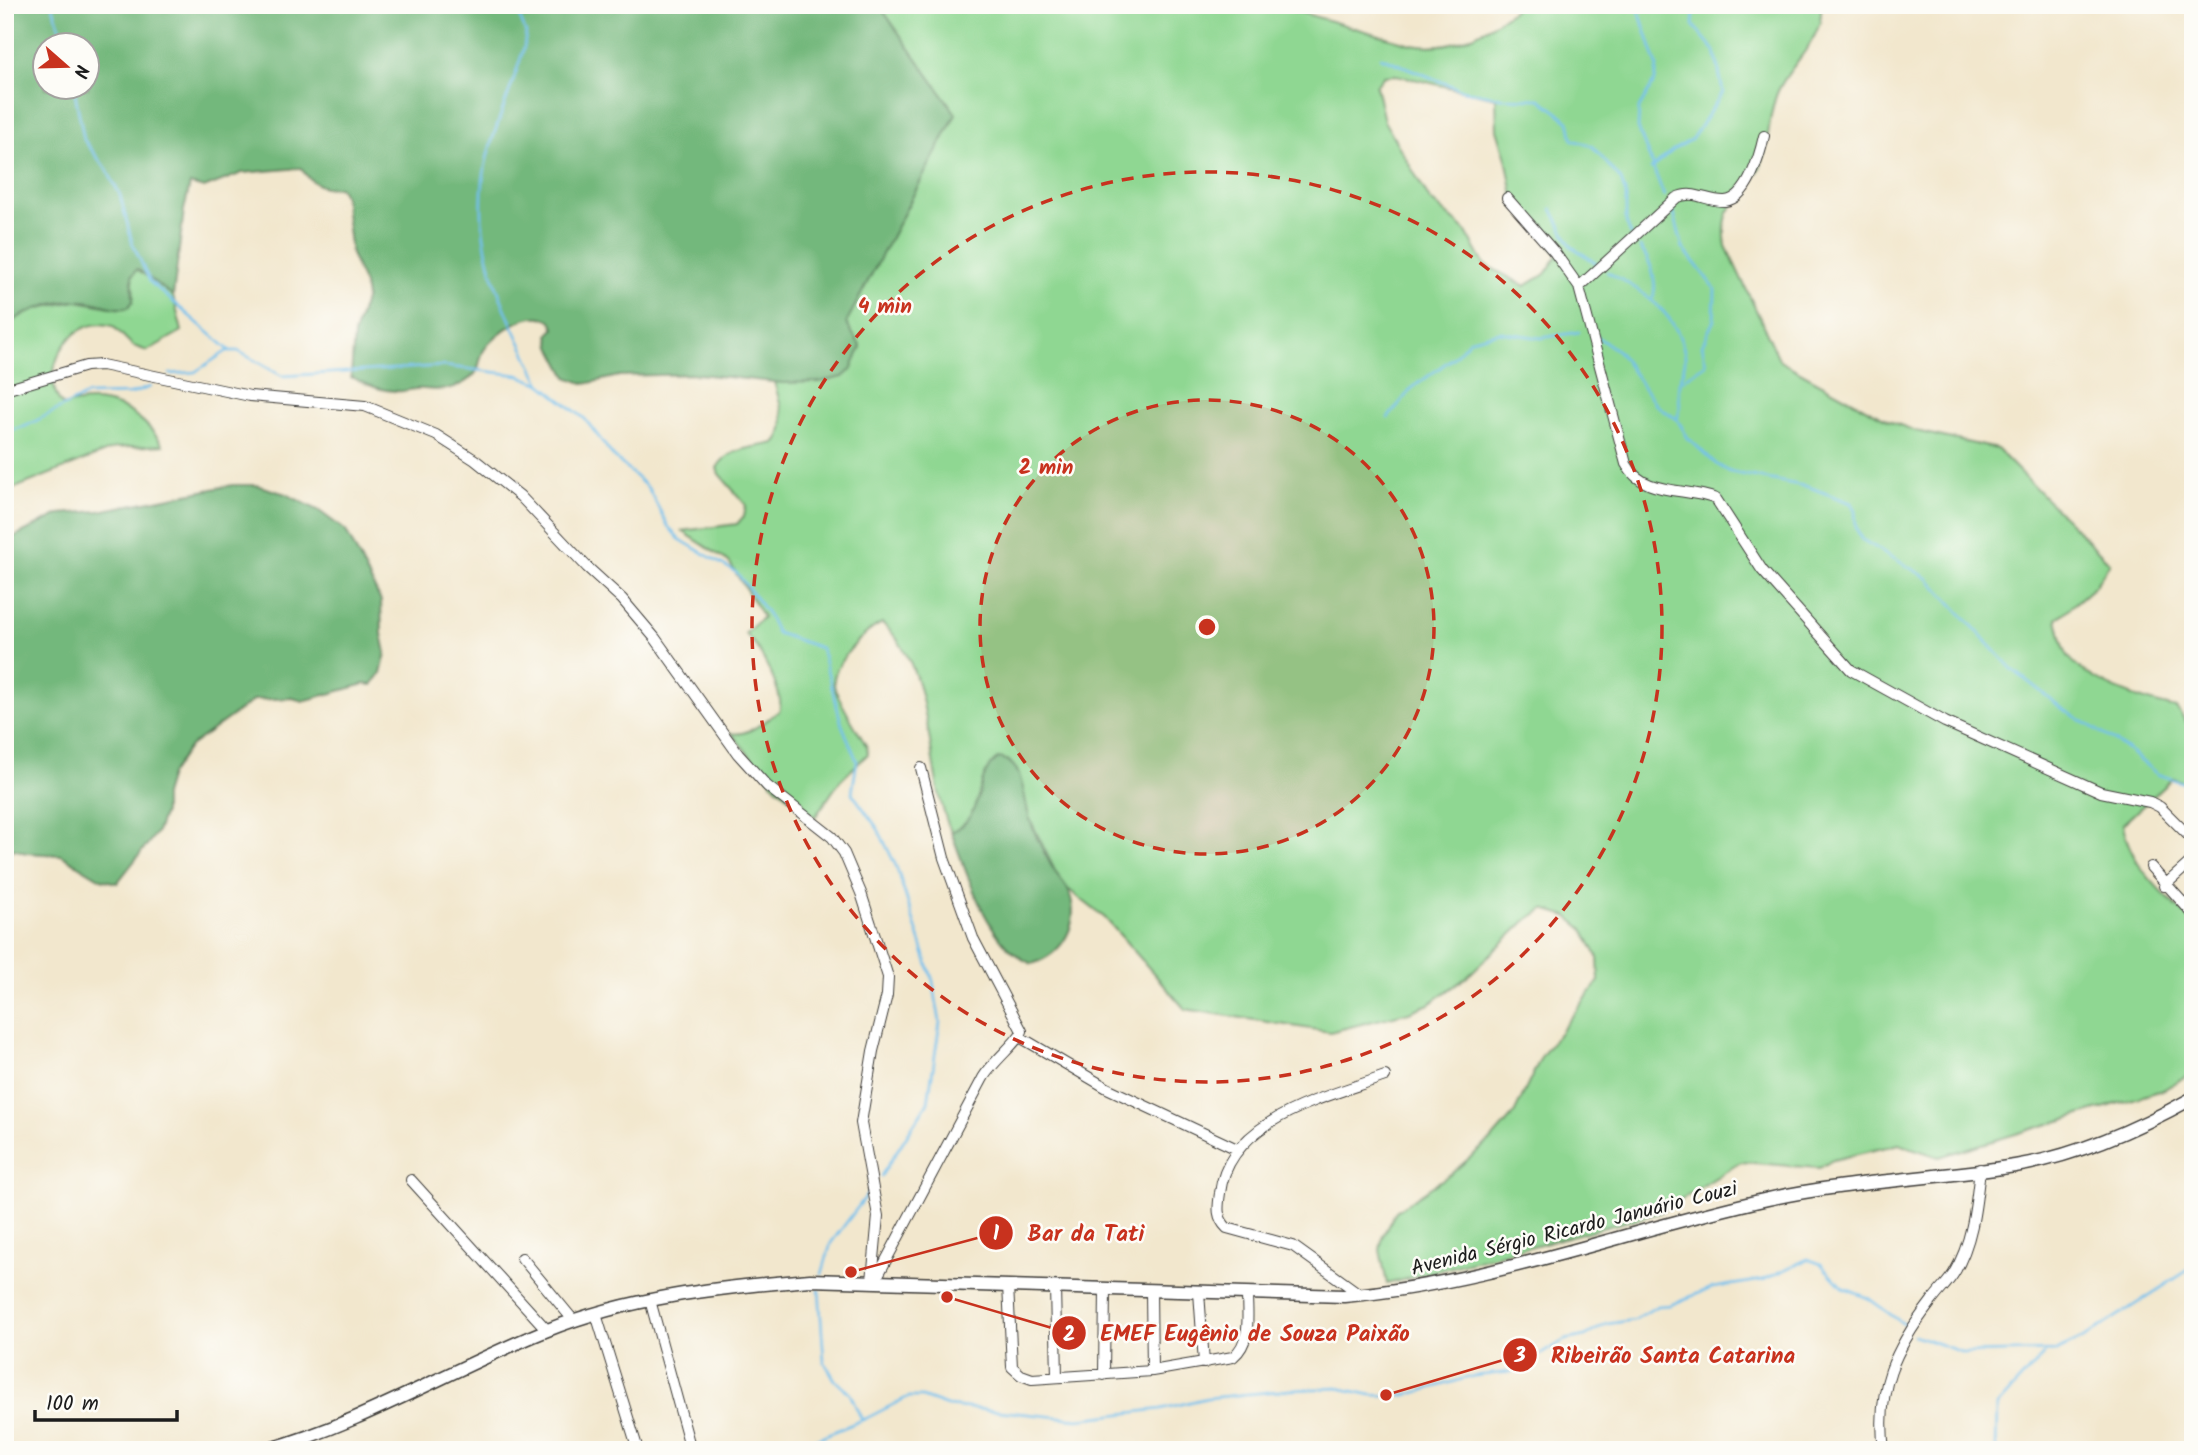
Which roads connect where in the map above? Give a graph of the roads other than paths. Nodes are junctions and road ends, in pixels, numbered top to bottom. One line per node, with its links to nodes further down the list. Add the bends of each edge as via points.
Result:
1 (1764, 136): 3 (street, via 1753,172 1732,198 1726,201 1688,194 1676,198)
2 (1507, 198): 3 (street)
3 (1579, 287): 6 (street, via 1632,476 1651,485 1716,499 1762,570 1851,670 1871,684 2101,792 2150,802)
4 (5, 390): 18 (street, via 102,365 250,396 365,406 436,435 500,477 622,599 738,754 767,786 832,837 861,893 888,977 861,1123 878,1208)
5 (921, 768): 11 (street, via 944,858 969,927 1022,1031)
6 (2193, 840)
7 (2193, 860): 9 (street)
8 (2151, 867): 9 (street)
9 (2164, 886): 10 (street)
10 (2193, 914)
11 (1020, 1037): 14 (street, via 1107,1088); 18 (street, via 999,1054 982,1077 914,1213)
12 (1385, 1076): 14 (street, via 1270,1121)
13 (2193, 1097): 15 (street, Avenida Sérgio Ricardo Januário Couzi, via 2125,1132 2074,1150 2016,1166)
14 (1237, 1149): 25 (street, via 1221,1184 1220,1220 1240,1234 1293,1247)
15 (1980, 1169): 25 (street, Avenida Sérgio Ricardo Januário Couzi, via 1769,1198 1440,1285); 37 (street, via 1973,1222 1955,1272 1903,1340 1891,1369 1880,1413)
16 (411, 1181): 29 (street)
17 (522, 1258): 28 (street)
18 (873, 1281): 19 (street, Avenida Sérgio Ricardo Januário Couzi); 26 (street, Avenida Sérgio Ricardo Januário Couzi, via 755,1284)
19 (1008, 1285): 20 (street, Avenida Sérgio Ricardo Januário Couzi); 33 (street, via 1012,1367 1032,1379)
20 (1055, 1287): 21 (street, Avenida Sérgio Ricardo Januário Couzi); 33 (street)
21 (1105, 1289): 22 (street, Avenida Sérgio Ricardo Januário Couzi); 32 (street)
22 (1151, 1290): 23 (street, Avenida Sérgio Ricardo Januário Couzi); 31 (street)
23 (1199, 1292): 24 (street, Avenida Sérgio Ricardo Januário Couzi); 30 (street)
24 (1247, 1293): 25 (street, Avenida Sérgio Ricardo Januário Couzi); 30 (street, via 1244,1345 1234,1357)
25 (1361, 1295)
26 (650, 1300): 27 (street, Avenida Sérgio Ricardo Januário Couzi); 36 (street)
27 (596, 1314): 28 (street, Avenida Sérgio Ricardo Januário Couzi); 35 (street)
28 (574, 1321): 29 (street, Avenida Sérgio Ricardo Januário Couzi)
29 (547, 1330): 34 (street, Avenida Sérgio Ricardo Januário Couzi, via 341,1424)
30 (1204, 1363): 31 (street)
31 (1152, 1371): 32 (street)
32 (1104, 1375): 33 (street)
33 (1057, 1377)
34 (266, 1450)
35 (638, 1450)
36 (691, 1450)
37 (1884, 1450)

